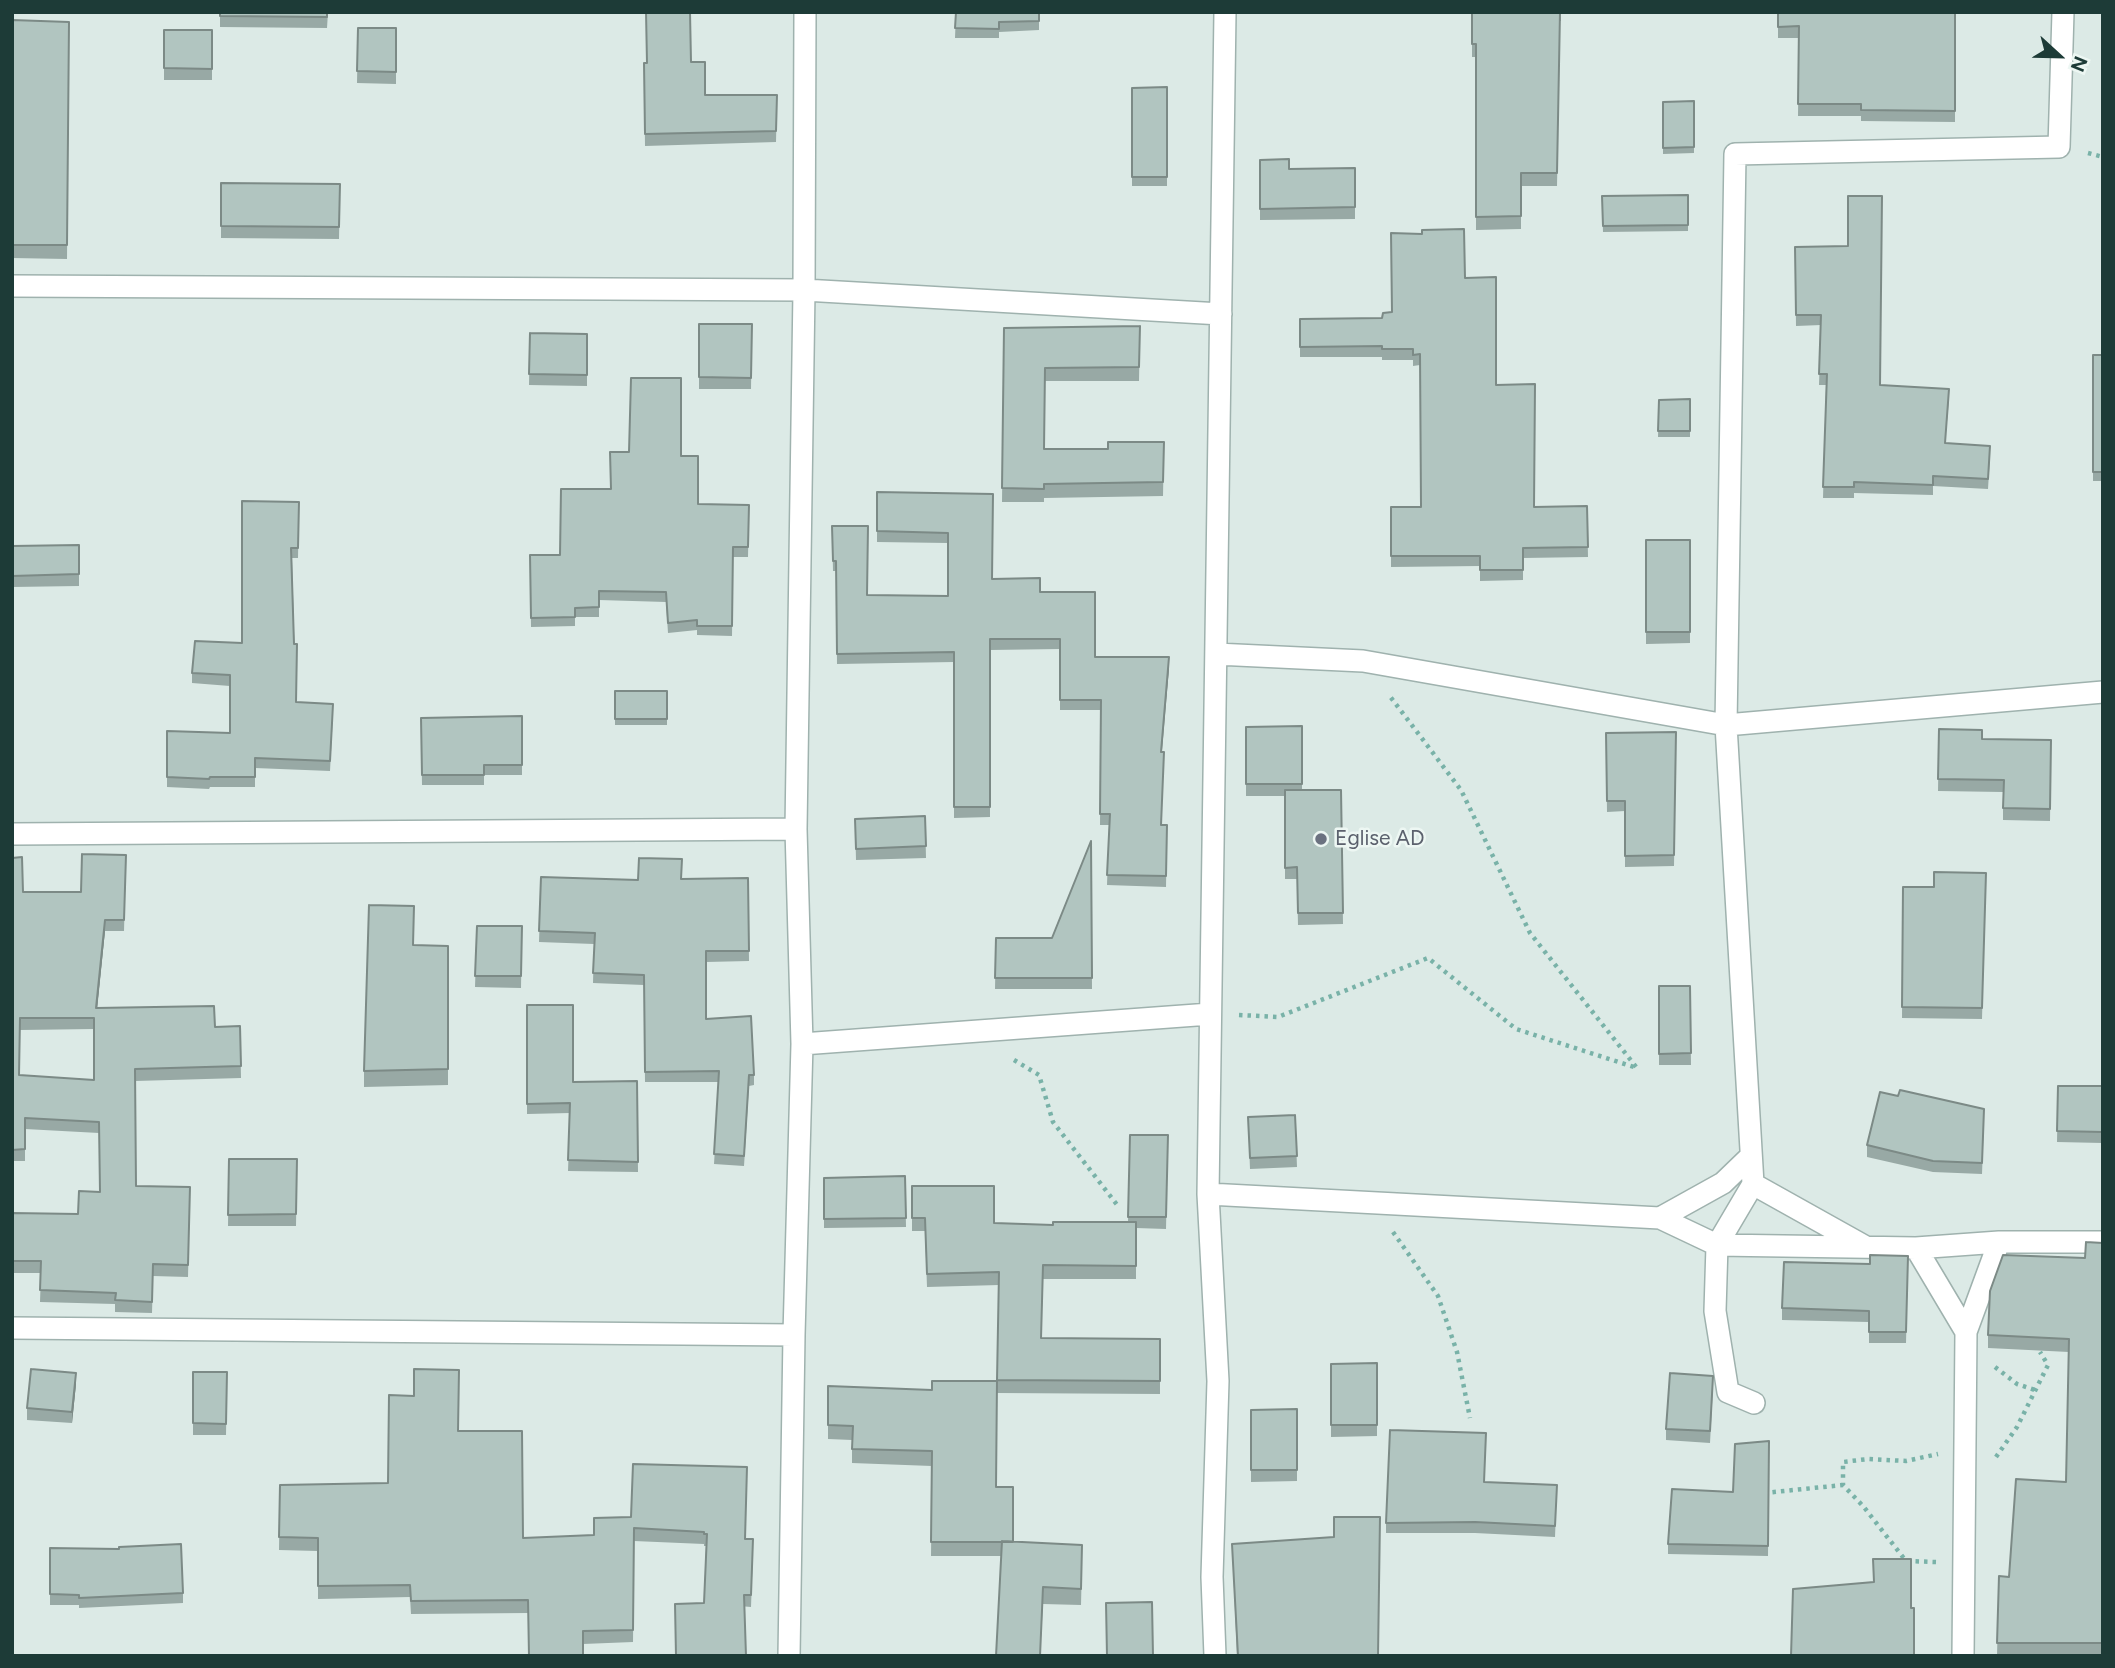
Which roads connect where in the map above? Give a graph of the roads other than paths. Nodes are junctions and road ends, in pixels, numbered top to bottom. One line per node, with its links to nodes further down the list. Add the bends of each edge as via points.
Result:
1 (805, 12): 5 (street)
2 (1225, 12): 6 (street)
3 (2063, 12): 9 (street, via 2059,147 1735,154)
4 (12, 286): 5 (street)
5 (804, 290): 6 (street); 10 (street)
6 (1221, 314): 7 (street)
7 (1216, 653): 9 (street, via 1363,662); 12 (street)
8 (2103, 692): 9 (street)
9 (1726, 725): 14 (street)
10 (796, 830): 11 (street); 13 (street)
11 (12, 834)
12 (1210, 1014): 13 (street); 16 (street)
13 (802, 1044): 25 (street)
14 (1751, 1156): 15 (street); 17 (street, via 1723,1183)
15 (1753, 1184): 20 (street); 21 (street)
16 (1208, 1194): 17 (street); 28 (street, via 1218,1381 1212,1577)
17 (1660, 1218): 20 (street)
18 (1998, 1242): 19 (street); 22 (street); 24 (street)
19 (2103, 1242)
20 (1717, 1245): 21 (street); 26 (street, via 1715,1311 1728,1392)
21 (1866, 1247): 22 (street)
22 (1916, 1248): 24 (street)
23 (12, 1328): 25 (street)
24 (1966, 1332): 29 (street)
25 (794, 1335): 27 (street)
26 (1754, 1403)
27 (789, 1656)
28 (1215, 1656)
29 (1963, 1656)

